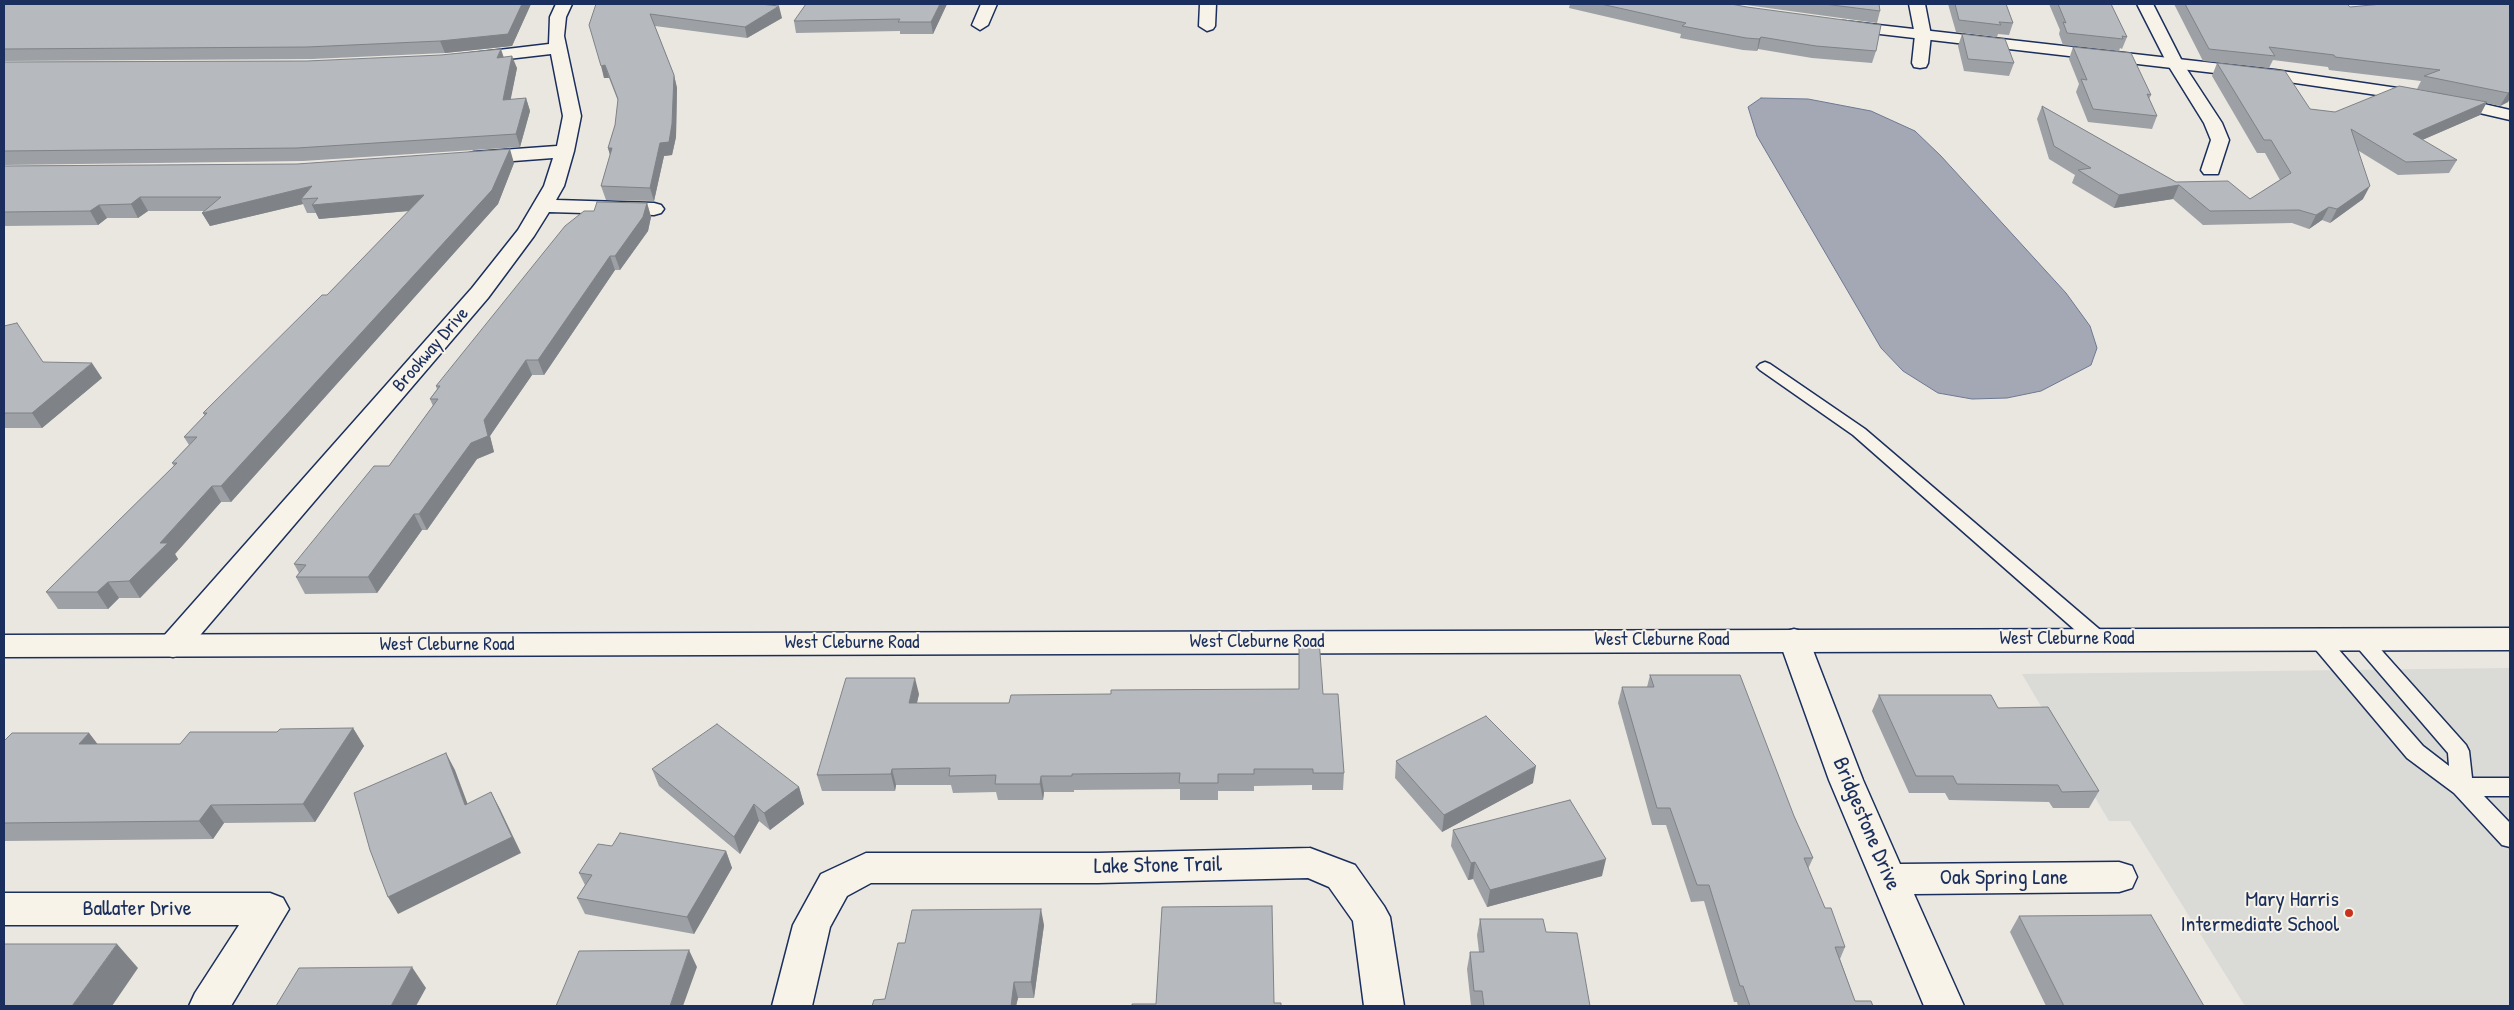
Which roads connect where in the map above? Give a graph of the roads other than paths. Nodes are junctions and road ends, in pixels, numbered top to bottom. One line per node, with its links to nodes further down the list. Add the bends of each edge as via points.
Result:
1 (564, 4): 10 (street, Brookway Drive, via 558,17)
2 (989, 4): 7 (street)
3 (1208, 4): 8 (street)
4 (1918, 4): 9 (street)
5 (2145, 4): 13 (street)
6 (1826, 24): 9 (street)
7 (980, 25)
8 (1207, 26)
9 (1923, 35): 12 (street); 13 (street)
10 (558, 48): 11 (street); 15 (street, Brookway Drive, via 572,116)
11 (445, 60)
12 (1920, 63)
13 (2176, 65): 14 (street, via 2445,100); 17 (street, via 2213,123 2220,140)
14 (2510, 115)
15 (565, 150): 16 (street); 18 (street, Brookway Drive, via 554,186)
16 (457, 159)
17 (2211, 170)
18 (543, 206): 19 (street); 27 (street, Brookway Drive, via 480,293)
19 (654, 210)
20 (1765, 366): 21 (lane, via 1859,432)
21 (2098, 639): 22 (street, West Cleburne Road); 24 (street, West Cleburne Road)
22 (2318, 639): 23 (street, West Cleburne Road); 28 (lane, via 2415,752)
23 (2360, 639): 25 (street, West Cleburne Road); 28 (lane, via 2458,751)
24 (1794, 640): 27 (street, West Cleburne Road); 32 (street, Bridgestone Drive, via 1846,780)
25 (2510, 640)
26 (4, 646): 27 (street, West Cleburne Road)
27 (173, 646)
28 (2462, 787): 29 (lane); 30 (lane)
29 (2510, 787)
30 (2510, 838)
31 (2119, 877): 32 (street, Oak Spring Lane)
32 (1889, 879): 37 (street, Bridgestone Drive)
33 (4, 909): 34 (street, Ballater Drive, via 270,909)
34 (209, 1006)
35 (792, 1006): 36 (street, Lake Stone Trail, via 812,925 834,884 866,868 1098,868 1310,863 1342,876 1371,917)
36 (1384, 1006)
37 (1944, 1006)

